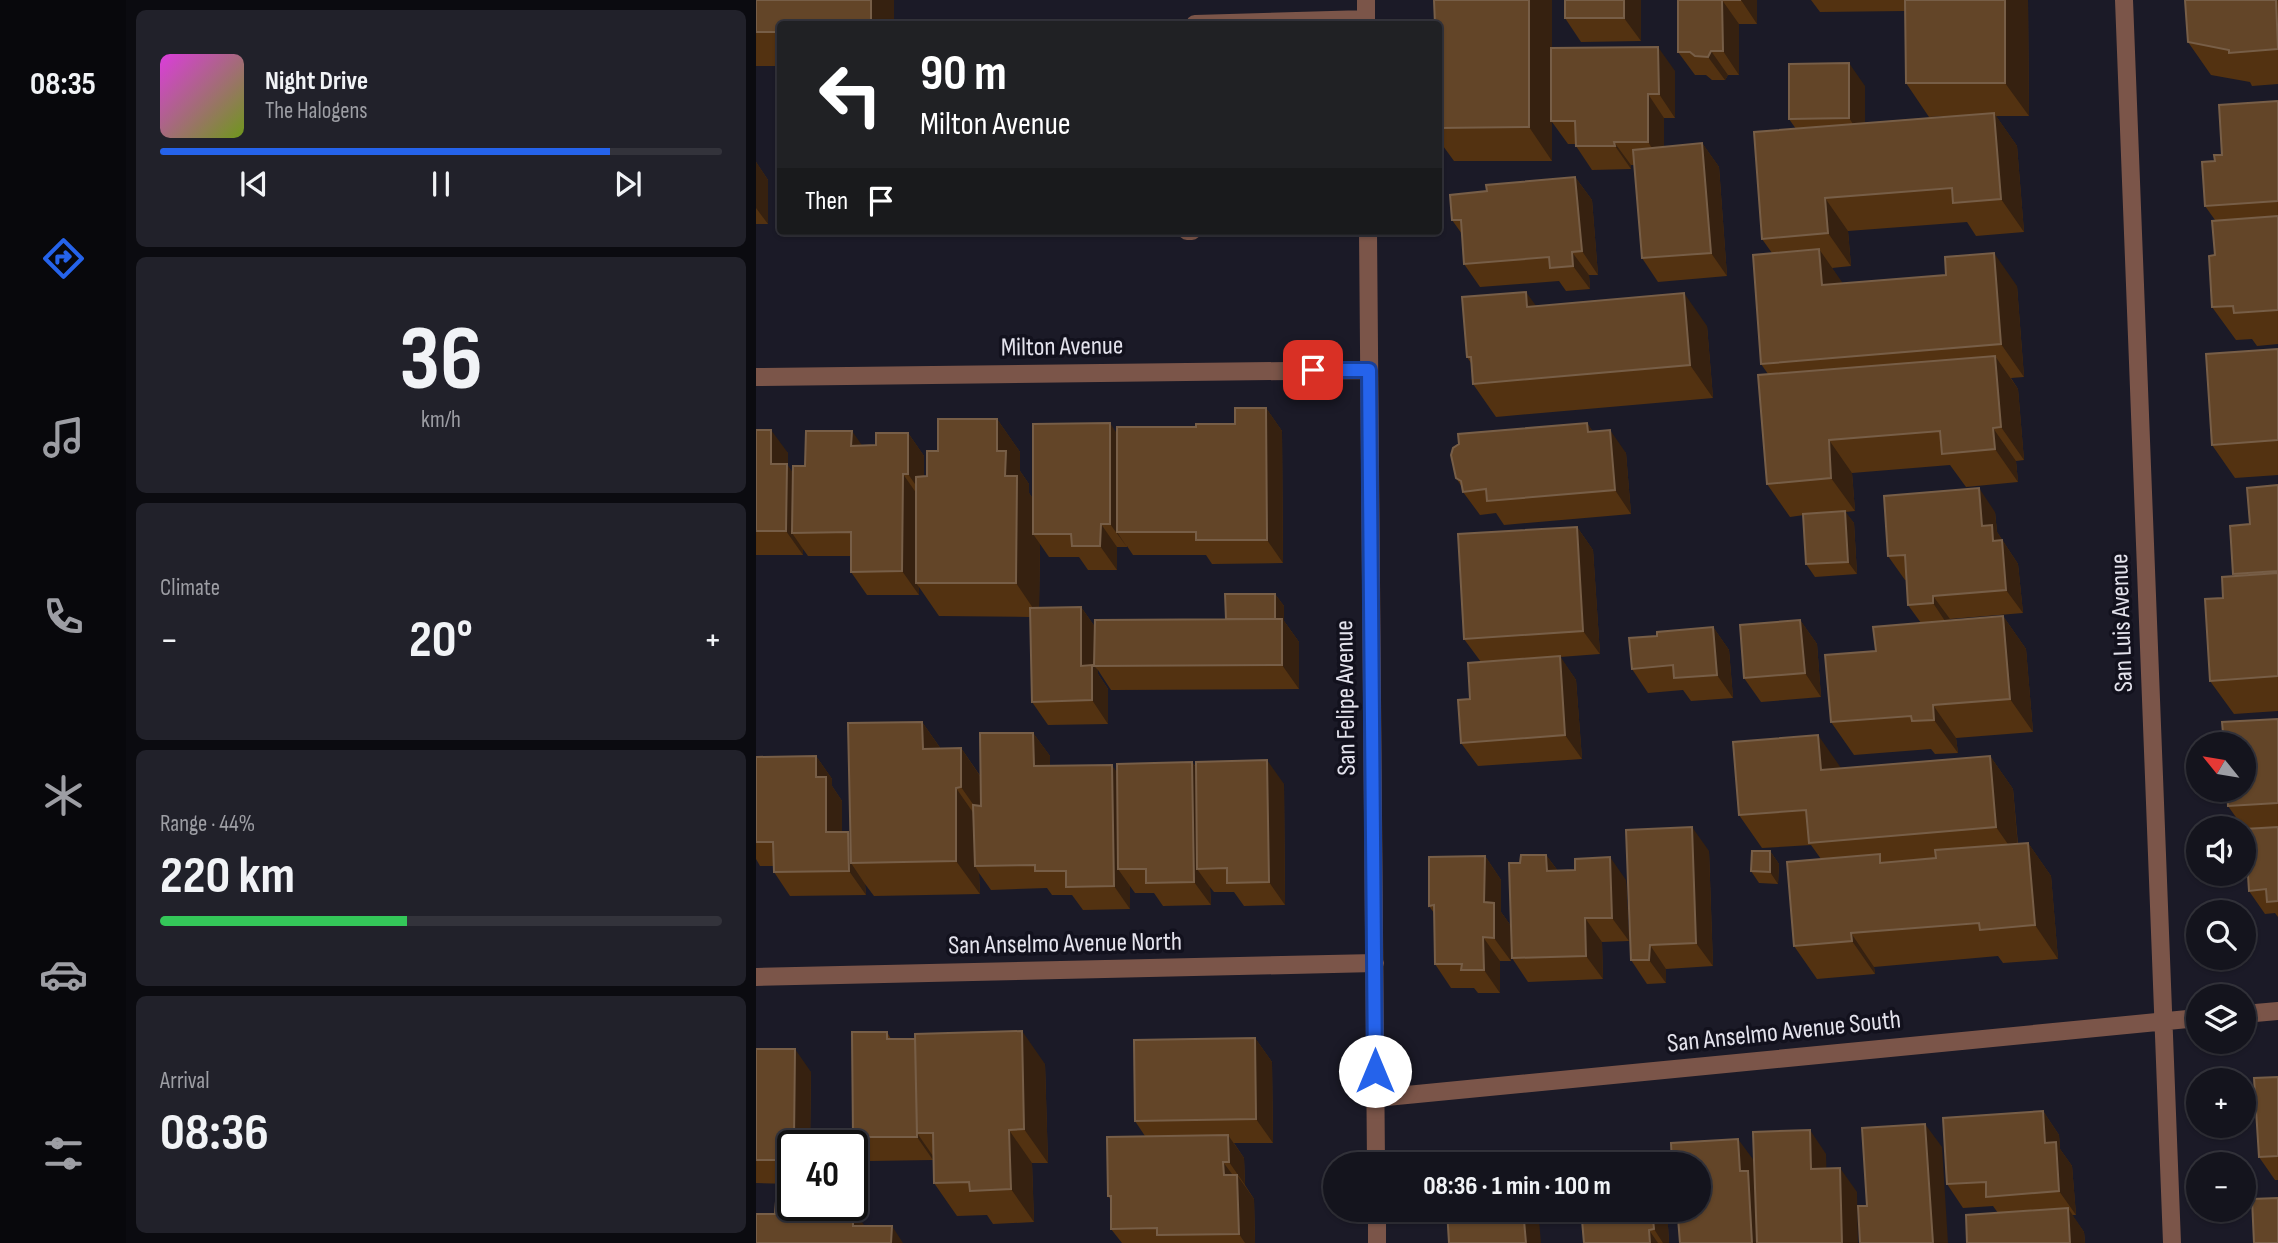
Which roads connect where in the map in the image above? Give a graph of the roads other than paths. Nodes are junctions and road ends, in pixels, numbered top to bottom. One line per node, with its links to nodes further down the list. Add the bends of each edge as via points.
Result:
1 (1366, 0): 3 (street)
2 (2124, 0): 12 (street, San Luis Avenue)
3 (1366, 21)
4 (1368, 235): 5 (street, San Felipe Avenue)
5 (1369, 370): 6 (street, Milton Avenue); 7 (street, San Felipe Avenue)
6 (756, 377)
7 (1375, 963): 8 (street, San Anselmo Avenue North); 13 (street, San Felipe Avenue)
8 (756, 977)
9 (2278, 1011): 10 (street)
10 (2256, 1013)
11 (2186, 1019): 12 (street, San Anselmo Avenue South)
12 (2164, 1021): 13 (street, San Anselmo Avenue South); 17 (street, San Luis Avenue)
13 (1376, 1098): 14 (street, San Felipe Avenue)
14 (1376, 1152)
15 (1377, 1222): 16 (street)
16 (1377, 1243)
17 (2172, 1243)

